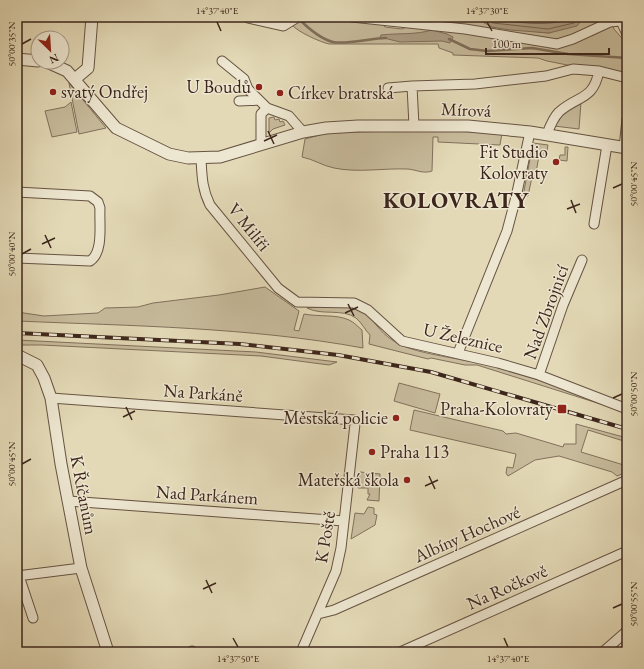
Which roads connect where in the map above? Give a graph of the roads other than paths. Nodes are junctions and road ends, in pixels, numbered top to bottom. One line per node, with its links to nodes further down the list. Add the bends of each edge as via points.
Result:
1 (92, 17): 13 (street, via 88,68)
2 (248, 17): 3 (street, via 276,25 283,25)
3 (296, 17)
4 (352, 17): 5 (street, via 465,29 557,44)
5 (619, 19): 6 (street)
6 (627, 34)
7 (17, 59): 8 (street)
8 (30, 60)
9 (222, 61): 16 (street, via 244,79 248,89)
10 (63, 70): 13 (street, Mírová)
11 (599, 72): 12 (street); 14 (street, via 572,69 546,76 474,84); 23 (street, via 596,86 560,112 553,119)
12 (627, 78)
13 (75, 79): 27 (street, Mírová, via 116,128 169,154)
14 (412, 86): 15 (street); 20 (street)
15 (388, 88)
16 (259, 100): 17 (street); 18 (street)
17 (239, 101)
18 (268, 108): 21 (street, via 289,116); 24 (street, via 261,114)
19 (627, 118): 26 (street)
20 (414, 126): 21 (street, Mírová, via 332,127); 22 (street, Mírová, via 468,126)
21 (303, 132): 24 (street, Mírová)
22 (530, 132): 23 (street, Mírová); 33 (street, via 507,231)
23 (547, 134): 25 (street, Mírová)
24 (261, 144): 27 (street, Mírová, via 220,157)
25 (607, 145): 26 (street, Mírová); 29 (street)
26 (625, 148)
27 (201, 159): 32 (street, V Milíři, via 202,183 210,205 278,288)
28 (17, 192): 30 (street, via 90,196 98,202 100,208 98,250 90,261)
29 (594, 224)
30 (17, 258)
31 (582, 260): 35 (street, Nad Zbrojnicí, via 563,304)
32 (297, 302): 33 (street, U Železnice, via 354,303 368,310 402,341)
33 (458, 353): 35 (street, U Železnice)
34 (17, 355): 36 (street, K Říčanům, via 37,365)
35 (540, 375): 37 (street, U Železnice)
36 (51, 398): 38 (street, Na Parkáně); 40 (street, K Říčanům)
37 (627, 409)
38 (354, 420): 41 (street, K Poště, via 352,462)
39 (627, 480): 45 (street, Albíny Hochové, via 341,607)
40 (68, 501): 41 (street, Nad Parkánem); 43 (street, K Říčanům)
41 (344, 521): 45 (street, K Poště, via 336,571)
42 (627, 551): 50 (street, Na Ročkově)
43 (81, 568): 44 (street); 48 (street, K Říčanům)
44 (18, 576): 46 (street)
45 (318, 614): 49 (street, K Poště)
46 (33, 618)
47 (627, 631): 51 (street)
48 (108, 652)
49 (301, 652)
50 (400, 652)
51 (603, 652)

